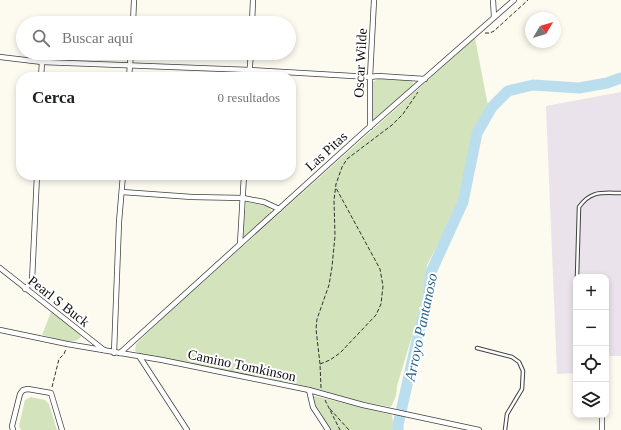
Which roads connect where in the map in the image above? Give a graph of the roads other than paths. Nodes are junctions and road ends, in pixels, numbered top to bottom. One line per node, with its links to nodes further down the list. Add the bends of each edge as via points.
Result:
1 (134, 0): 6 (street)
2 (253, 0): 7 (street)
3 (374, 0): 21 (street, Oscar Wilde)
4 (493, 0): 8 (street)
5 (514, 0): 8 (street, Las Pitas)
6 (133, 16)
7 (252, 16)
8 (494, 17): 22 (street, Las Pitas)
9 (0, 57): 10 (street)
10 (16, 59)
11 (25, 60): 14 (street)
12 (131, 60): 15 (street)
13 (250, 60): 16 (street)
14 (42, 62): 15 (street); 17 (street)
15 (131, 66): 16 (street); 18 (street)
16 (250, 70): 19 (street)
17 (41, 72)
18 (130, 72)
19 (284, 72)
20 (296, 73): 21 (street)
21 (370, 77): 22 (street); 23 (street, Oscar Wilde)
22 (425, 79): 23 (street, Las Pitas)
23 (370, 127): 30 (street, Las Pitas)
24 (37, 180): 34 (street, via 32,281)
25 (123, 180): 27 (street)
26 (244, 180): 29 (street)
27 (122, 192): 29 (street); 38 (street)
28 (621, 193): 33 (lane, via 597,193 585,199 579,207)
29 (243, 198): 30 (street, via 264,202); 31 (street)
30 (279, 209): 31 (street, Las Pitas)
31 (240, 244): 39 (street, Las Pitas)
32 (0, 268): 34 (street, Pearl S Buck)
33 (578, 274)
34 (26, 289): 37 (street, Pearl S Buck)
35 (0, 330): 37 (street, Camino Tomkinson)
36 (477, 348): 48 (lane, via 512,357 519,362 523,371 522,389 507,414)
37 (105, 351): 38 (street, Camino Tomkinson)
38 (114, 353): 39 (street, Camino Tomkinson)
39 (120, 353): 40 (street, Camino Tomkinson)
40 (139, 356): 41 (street, Camino Tomkinson); 45 (street)
41 (309, 390): 46 (street, via 313,407); 47 (street, Camino Tomkinson, via 415,417)
42 (602, 418): 49 (street)
43 (13, 430): 44 (street, via 20,394 28,389 51,393)
44 (62, 430)
45 (187, 430)
46 (328, 430)
47 (479, 430)
48 (505, 430)
49 (602, 430)

